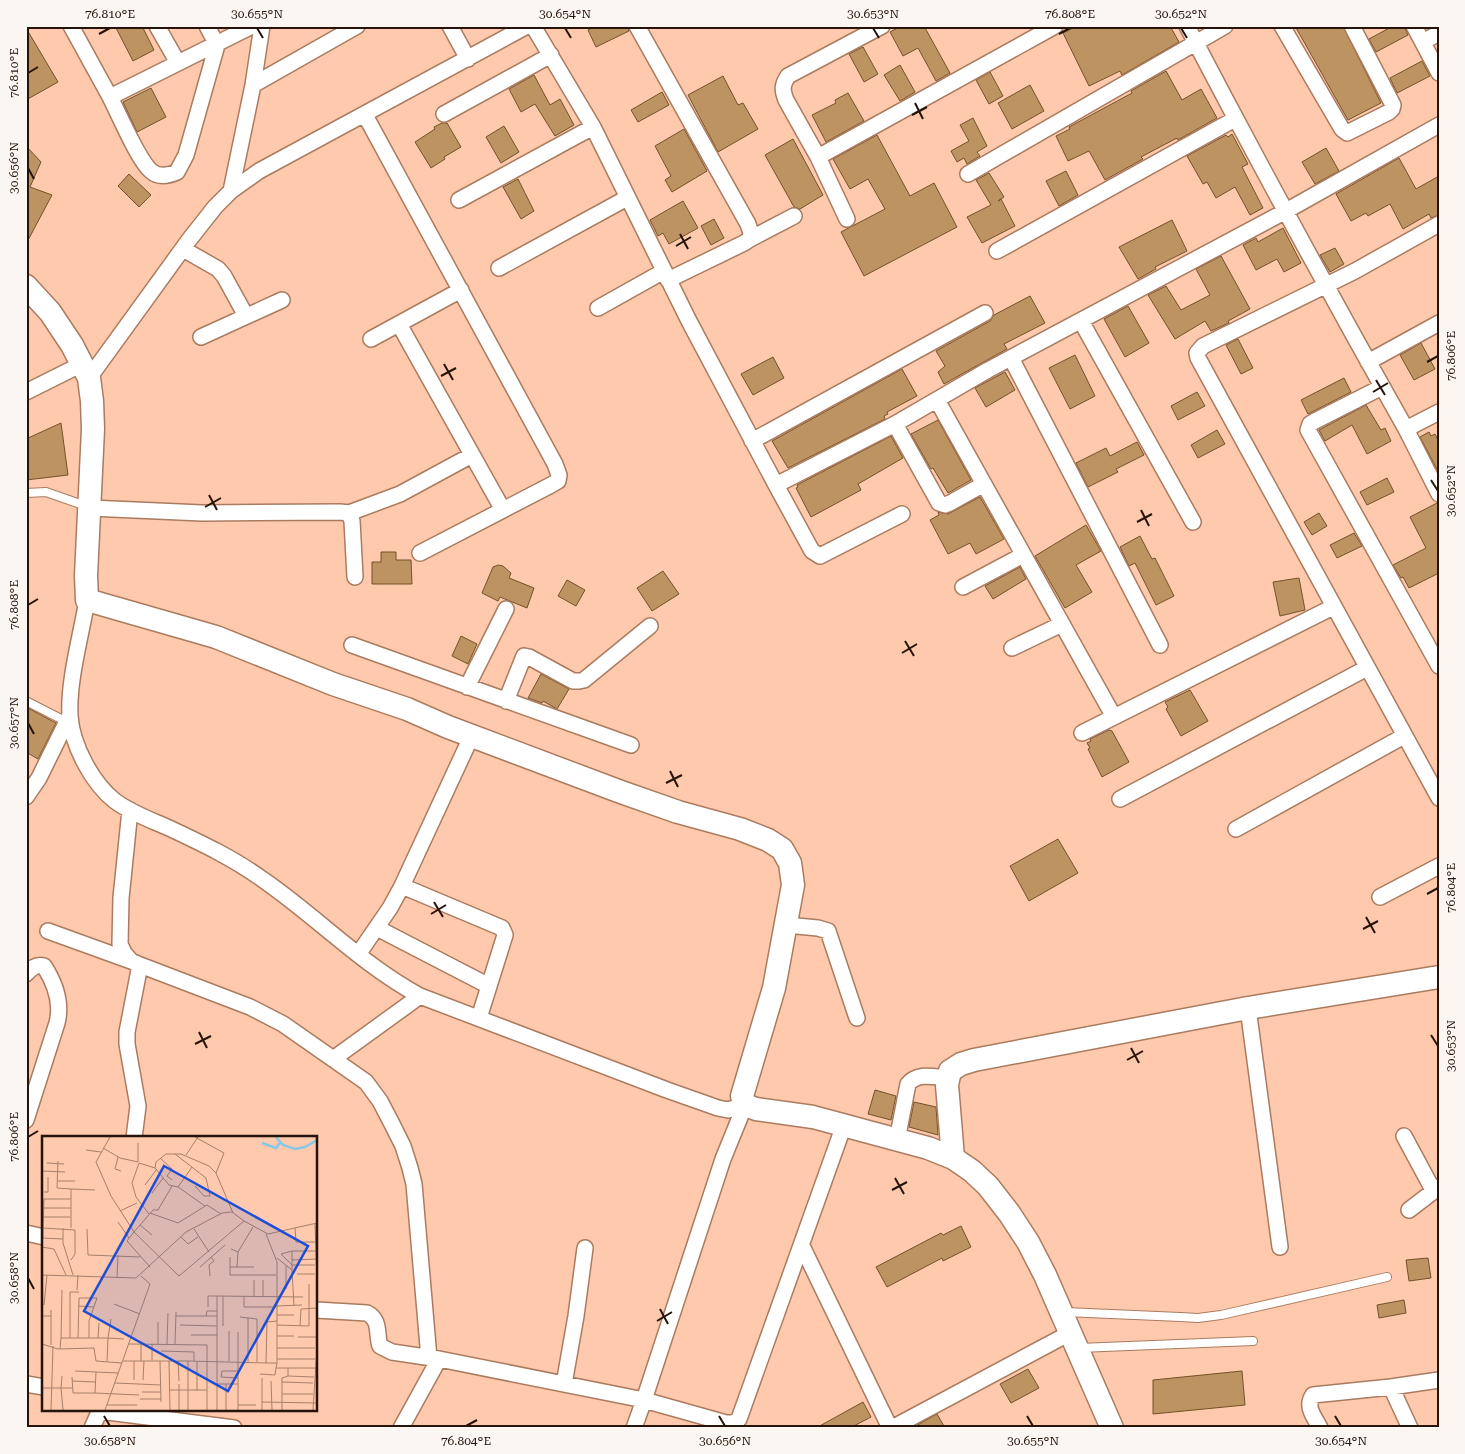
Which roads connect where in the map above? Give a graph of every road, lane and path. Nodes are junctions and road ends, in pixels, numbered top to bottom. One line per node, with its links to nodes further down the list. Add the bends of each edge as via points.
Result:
1 (71, 26): 27 (street)
2 (157, 26): 24 (street)
3 (207, 26): 21 (street)
4 (252, 26): 21 (street)
5 (262, 26): 26 (street)
6 (357, 26): 26 (street)
7 (450, 26): 23 (street)
8 (527, 26): 23 (street)
9 (533, 26): 22 (street)
10 (637, 26): 42 (street, via 748,224)
11 (882, 26): 33 (street, via 788,76 783,83 782,92)
12 (1056, 26): 33 (street)
13 (1187, 26): 20 (street)
14 (1224, 26): 20 (street)
15 (1282, 26): 16 (street, via 1347,133 1388,112 1393,105)
16 (1352, 26)
17 (1414, 26): 19 (street)
18 (1439, 33): 19 (street)
19 (1422, 42): 25 (street)
20 (1196, 43): 30 (street); 34 (street)
21 (217, 44): 24 (street); 27 (street, via 186,154 177,172 169,176 150,171)
22 (551, 56): 28 (street); 32 (street)
23 (468, 59): 29 (street)
24 (178, 63): 27 (street)
25 (1439, 73)
26 (253, 85): 35 (street)
27 (110, 97)
28 (444, 114)
29 (365, 115): 35 (street, via 259,171); 49 (street)
30 (1235, 119): 38 (street); 44 (street)
31 (1439, 125): 38 (street)
32 (592, 127): 36 (street); 37 (street)
33 (818, 156): 40 (street)
34 (968, 174)
35 (231, 191): 43 (street)
36 (627, 198): 45 (street); 46 (street)
37 (459, 200)
38 (1286, 211): 48 (street); 54 (street)
39 (794, 216): 42 (street)
40 (846, 218)
41 (1439, 224): 48 (street)
42 (750, 239): 46 (street)
43 (183, 249): 53 (street, via 218,269); 61 (street)
44 (997, 251)
45 (499, 268)
46 (666, 276): 51 (street); 68 (street)
47 (26, 286): 61 (street, via 50,312)
48 (1325, 286): 60 (street); 84 (street, via 1203,346 1197,353)
49 (461, 290): 56 (street); 75 (street, via 559,475 558,481)
50 (282, 300): 53 (street)
51 (598, 308)
52 (984, 313): 68 (street)
53 (246, 316): 57 (street)
54 (1081, 322): 59 (street); 78 (street)
55 (1439, 323): 60 (street)
56 (399, 324): 58 (street); 69 (street)
57 (201, 337)
58 (371, 339)
59 (1011, 358): 64 (street); 89 (street)
60 (1368, 362): 62 (street)
61 (86, 371): 63 (street); 74 (street, via 93,429)
62 (1382, 387): 67 (street); 91 (street, via 1314,421 1308,430)
63 (26, 392)
64 (936, 400): 66 (street); 70 (street)
65 (1439, 412): 67 (street)
66 (895, 424): 70 (street, via 939,503 950,503); 71 (street)
67 (1406, 429): 73 (street)
68 (752, 441): 71 (street)
69 (472, 455): 75 (street); 76 (street, via 400,494)
70 (984, 484): 80 (street)
71 (776, 485): 77 (street, via 812,551 820,556)
72 (26, 494): 74 (lane, via 46,492)
73 (1439, 494)
74 (90, 508): 76 (street, via 202,513); 83 (street)
75 (503, 510): 79 (street)
76 (349, 513): 81 (street)
77 (902, 514)
78 (1193, 522)
79 (420, 553)
80 (1023, 555): 82 (street); 86 (street)
81 (355, 577)
82 (963, 586)
83 (87, 600): 97 (street); 99 (street, via 216,638)
84 (1333, 607): 92 (street); 96 (street)
85 (506, 609): 93 (street)
86 (1062, 624): 90 (street); 96 (street)
87 (650, 626): 95 (street, via 579,682 524,656)
88 (352, 645): 93 (street)
89 (1160, 645)
90 (1012, 648)
91 (1439, 666)
92 (1367, 668): 100 (street); 105 (street)
93 (467, 687): 95 (street)
94 (26, 700): 97 (lane)
95 (506, 701): 101 (street)
96 (1114, 717): 98 (street)
97 (68, 718): 103 (street, via 39,778); 106 (street, via 80,754 94,777 106,792)
98 (1082, 734)
99 (472, 735): 109 (street); 111 (street, via 651,803 768,840 782,849 790,864 793,884)
100 (1404, 736): 102 (street); 107 (street)
101 (631, 745)
102 (1434, 779): 104 (street)
103 (26, 797)
104 (1439, 798)
105 (1120, 799)
106 (130, 810): 114 (street, via 240,864); 115 (street, via 120,944 124,954)
107 (1236, 829)
108 (1439, 866): 110 (street)
109 (402, 886): 112 (street); 118 (street, via 502,928 505,935)
110 (1380, 898)
111 (786, 925): 122 (street, via 828,931); 125 (street, via 774,988 742,1096)
112 (377, 928): 114 (street); 118 (street)
113 (48, 931): 115 (street)
114 (359, 953): 119 (street, via 398,984)
115 (136, 963): 123 (street, via 250,1007 283,1024); 128 (street, via 127,1032 138,1106)
116 (26, 974): 126 (street, via 34,967 44,966 59,1007)
117 (1439, 977): 120 (street)
118 (489, 986): 121 (street)
119 (420, 996): 121 (street); 123 (street)
120 (1248, 1008): 124 (street, via 974,1060 950,1071); 137 (street)
121 (479, 1018): 125 (street, via 718,1108 728,1110)
122 (857, 1018)
123 (333, 1058): 144 (street, via 366,1082 380,1101 403,1146 414,1194)
124 (949, 1078): 130 (street, via 922,1076 908,1084); 131 (street)
125 (745, 1105): 127 (street); 150 (street, via 720,1169)
126 (26, 1120)
127 (844, 1125): 130 (street); 136 (street)
128 (134, 1136)
129 (1404, 1136): 132 (street)
130 (897, 1140): 131 (street)
131 (953, 1158): 141 (street, via 988,1186 1009,1213 1041,1267)
132 (1436, 1189): 133 (street)
133 (1409, 1210)
134 (26, 1234): 135 (street)
135 (42, 1237)
136 (802, 1246): 153 (street, via 739,1419 733,1423); 158 (street)
137 (1280, 1247)
138 (585, 1248): 147 (street)
139 (1387, 1277): 141 (lane, via 1198,1318)
140 (318, 1310): 144 (street, via 368,1313 376,1322 380,1346 392,1352)
141 (1061, 1312): 142 (street)
142 (1073, 1341): 143 (lane); 158 (street); 159 (street)
143 (1253, 1341)
144 (434, 1359): 147 (street); 156 (street)
145 (1439, 1380): 149 (street)
146 (26, 1384): 148 (street)
147 (564, 1384): 150 (street)
148 (42, 1387)
149 (1391, 1387): 160 (street, via 1313,1395 1309,1407); 161 (street)
150 (644, 1400): 153 (street); 157 (street)
151 (100, 1412): 154 (street)
152 (108, 1412): 155 (street)
153 (705, 1423)
154 (92, 1428)
155 (234, 1428)
156 (401, 1428)
157 (634, 1428)
158 (891, 1428)
159 (1112, 1428)
160 (1320, 1428)
161 (1410, 1428)

